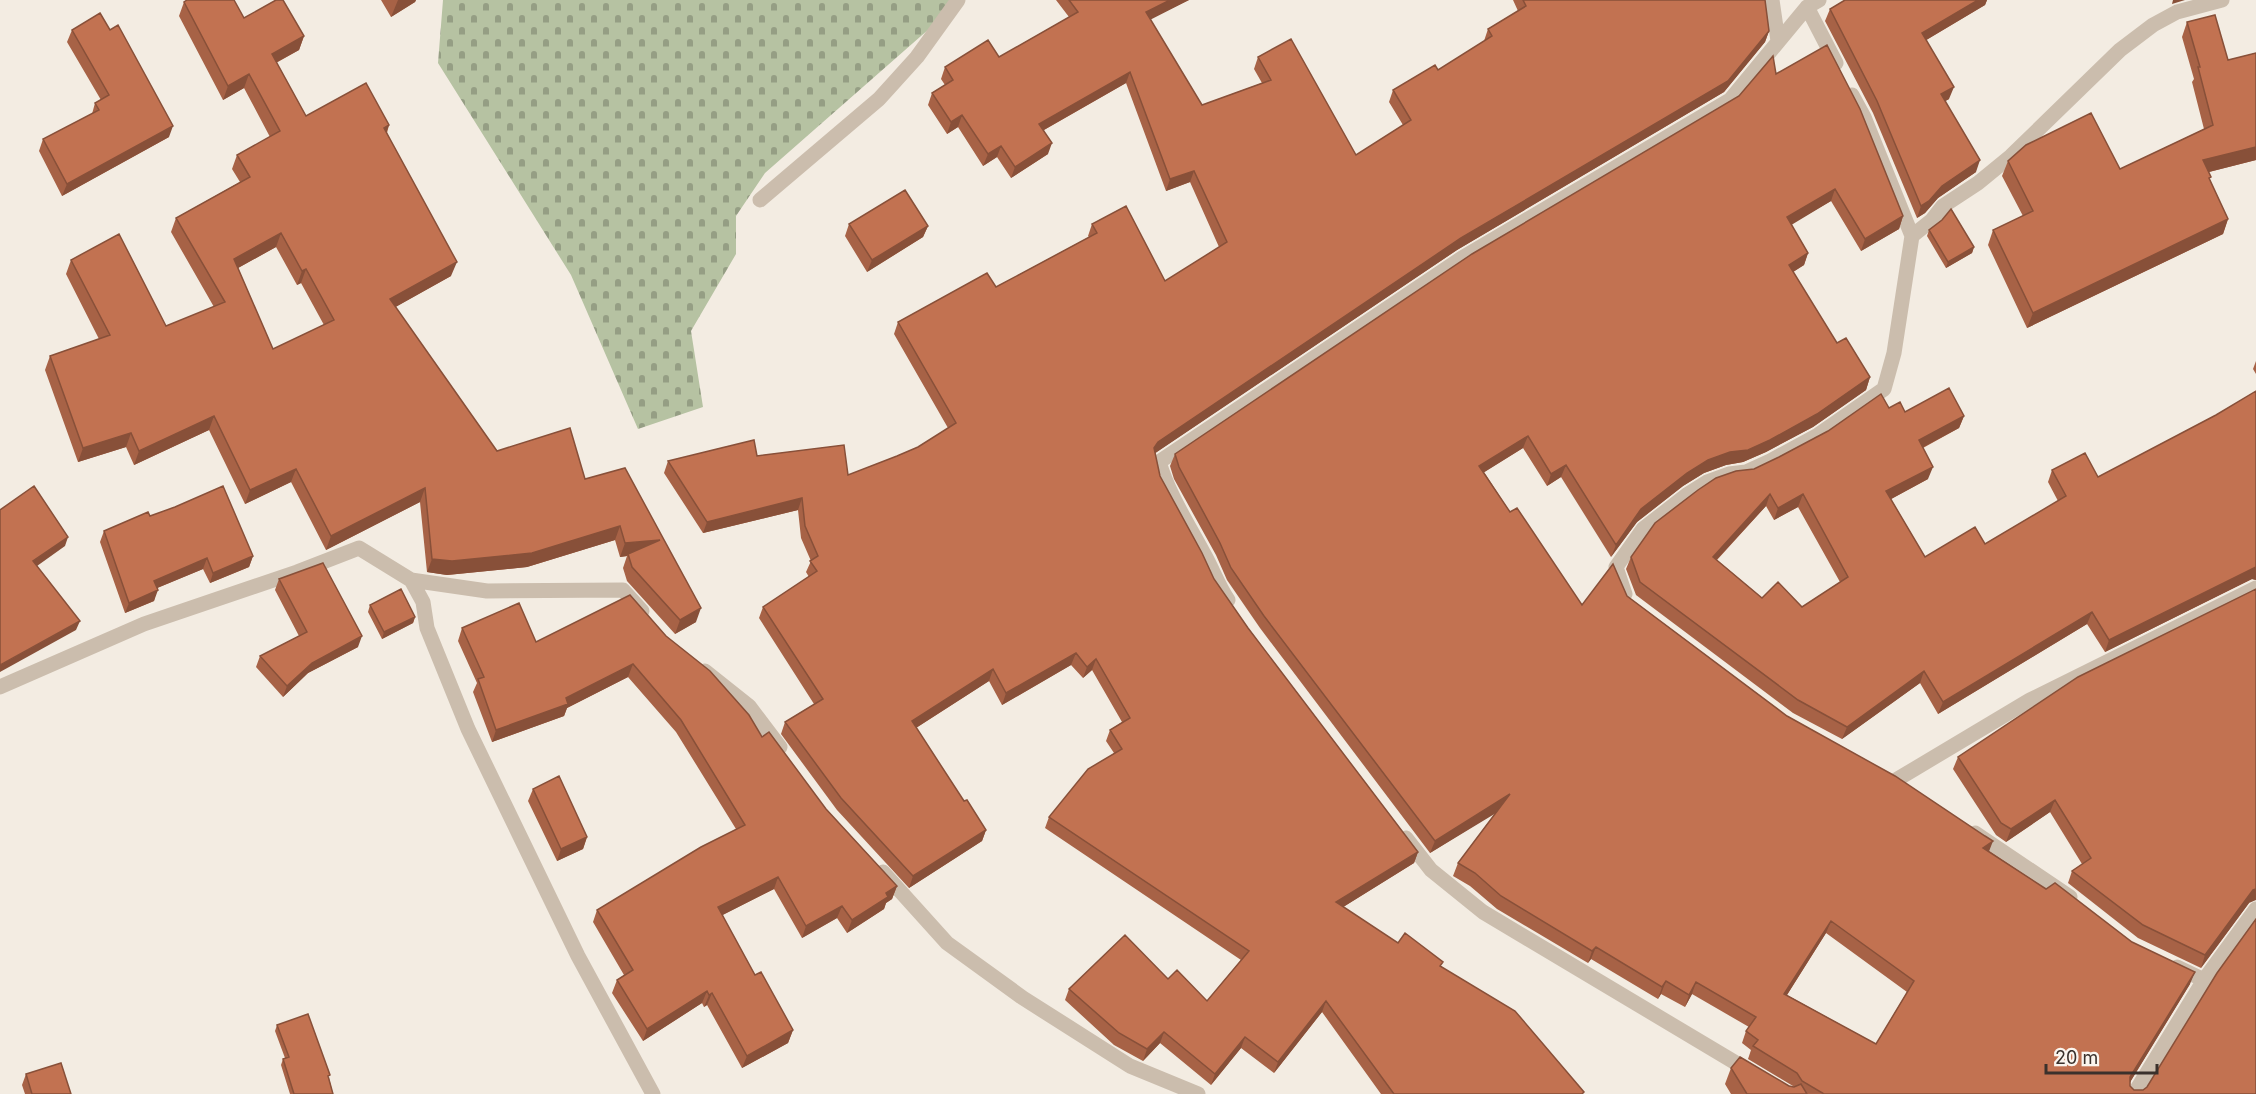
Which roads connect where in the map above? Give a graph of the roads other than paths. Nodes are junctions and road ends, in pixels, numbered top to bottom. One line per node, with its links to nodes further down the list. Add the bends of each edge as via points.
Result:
1 (958, 0): 6 (street, via 917,57 879,99)
2 (1772, 0): 5 (street)
3 (2222, 0): 7 (street, via 2177,12 2120,50 2011,156 1943,206)
4 (1813, 4): 5 (street); 7 (street)
5 (1778, 41): 11 (street, via 1730,100 1462,258 1159,462 1165,483 1218,585)
6 (760, 200)
7 (1912, 236): 10 (street, via 1894,353 1884,390 1818,435 1770,461 1707,482 1643,529 1616,567 1628,601)
8 (411, 580): 12 (street, via 487,591 623,590); 14 (street, via 359,548 144,624); 25 (street, via 423,602 427,628 468,729 578,956)
9 (2256, 588): 16 (street, via 2030,700)
10 (1637, 608)
11 (1238, 614)
12 (654, 625)
13 (696, 663): 15 (street, via 749,706)
14 (0, 687)
15 (789, 761)
16 (1896, 780)
17 (1963, 824): 21 (street)
18 (1397, 826): 24 (street, via 1431,870 1483,912)
19 (876, 864): 26 (street, via 947,943 1023,998 1130,1066)
20 (2256, 909): 23 (street)
21 (2086, 910)
22 (2163, 961): 23 (street)
23 (2204, 980): 27 (street)
24 (1768, 1082)
25 (653, 1094)
26 (1198, 1094)
27 (2134, 1094)

